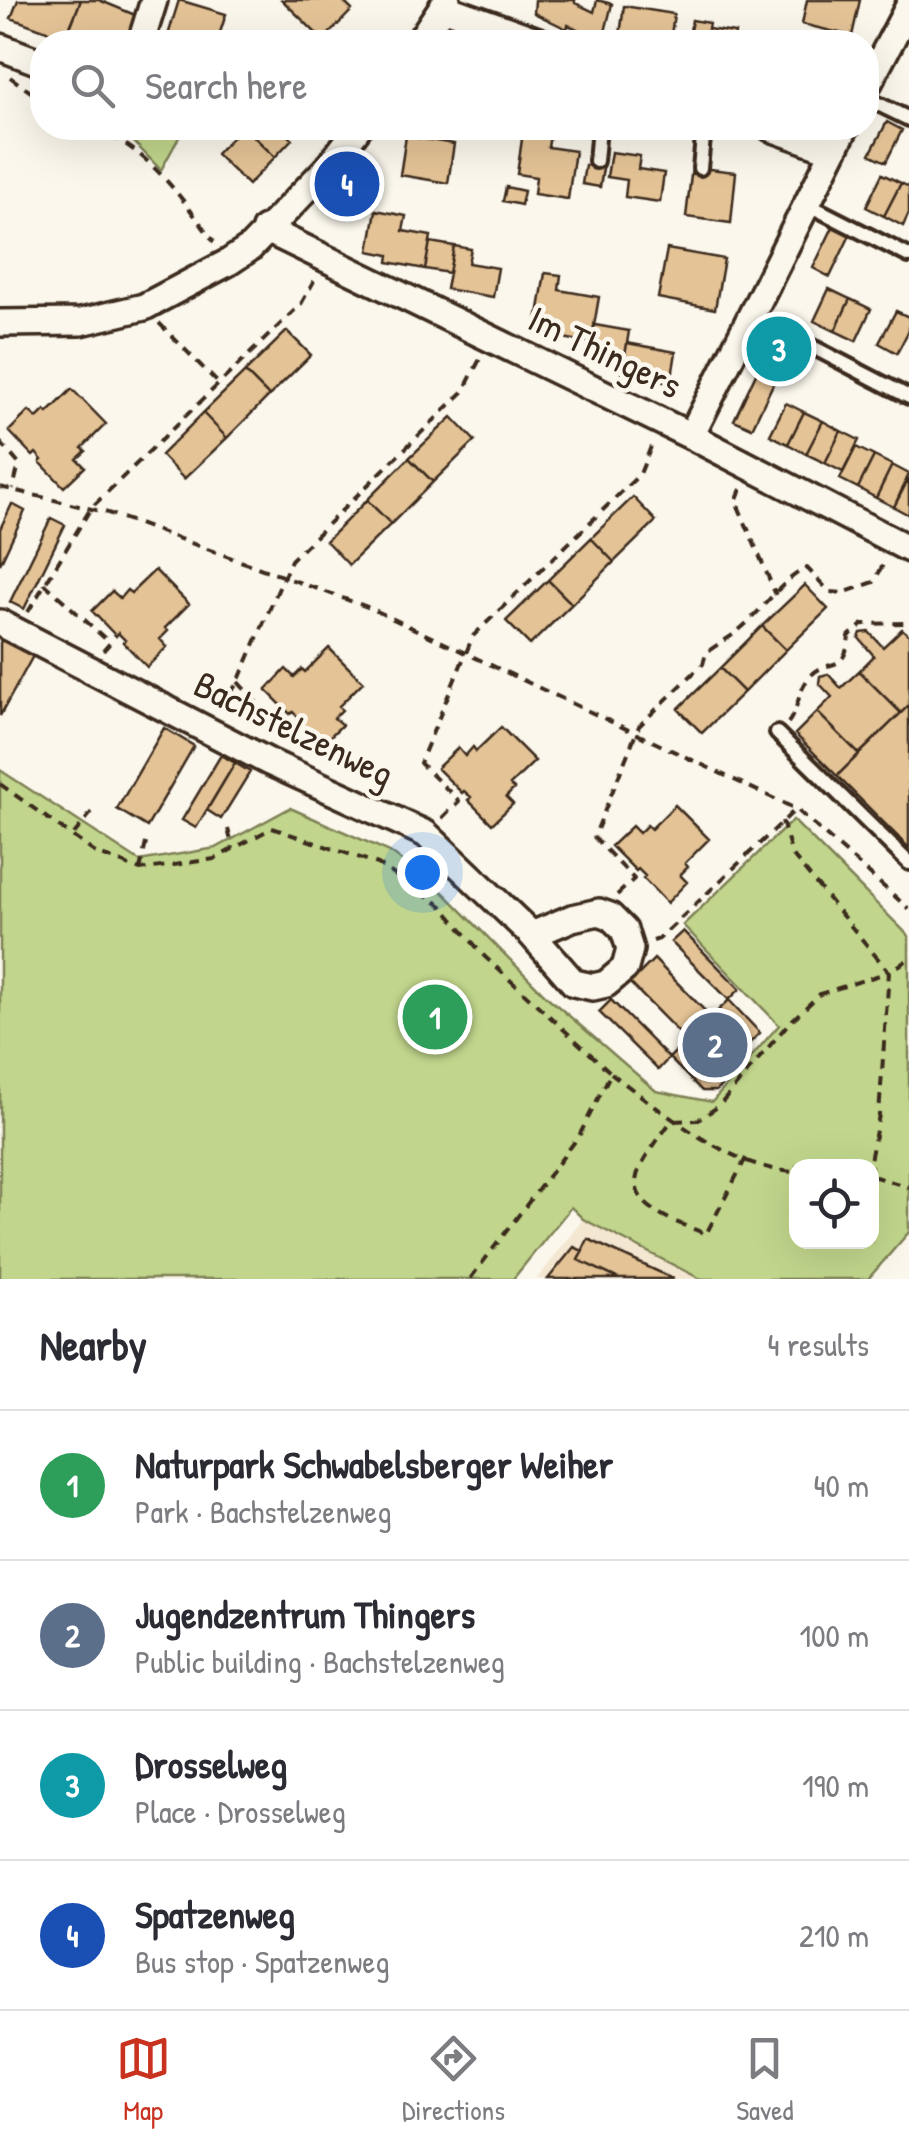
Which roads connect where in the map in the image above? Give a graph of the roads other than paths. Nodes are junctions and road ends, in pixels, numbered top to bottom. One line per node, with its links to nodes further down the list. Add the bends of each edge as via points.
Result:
1 (154, 0): 4 (street)
2 (445, 3): 5 (street); 6 (street)
3 (909, 6): 9 (street)
4 (145, 30)
5 (427, 30)
6 (511, 30)
7 (0, 47): 8 (street)
8 (30, 59)
9 (879, 63)
10 (879, 104): 11 (lane)
11 (909, 119)
12 (349, 140): 19 (street)
13 (598, 140): 16 (lane)
14 (703, 140): 17 (lane)
15 (837, 140): 18 (street)
16 (596, 161)
17 (700, 168)
18 (805, 204): 20 (lane); 21 (street)
19 (266, 229): 22 (street, via 229,262 144,308 81,322); 24 (street, Im Thingers)
20 (909, 256)
21 (751, 315): 23 (lane); 24 (street)
22 (0, 323)
23 (909, 397)
24 (691, 436): 25 (street, Im Thingers)
25 (902, 545)
26 (8, 627): 29 (street, Bachstelzenweg, via 260,758 426,834)
27 (777, 733): 28 (lane)
28 (909, 862)
29 (532, 934): 29 (street, Bachstelzenweg, via 599,912 624,930 630,949 612,982 593,987 574,982)

